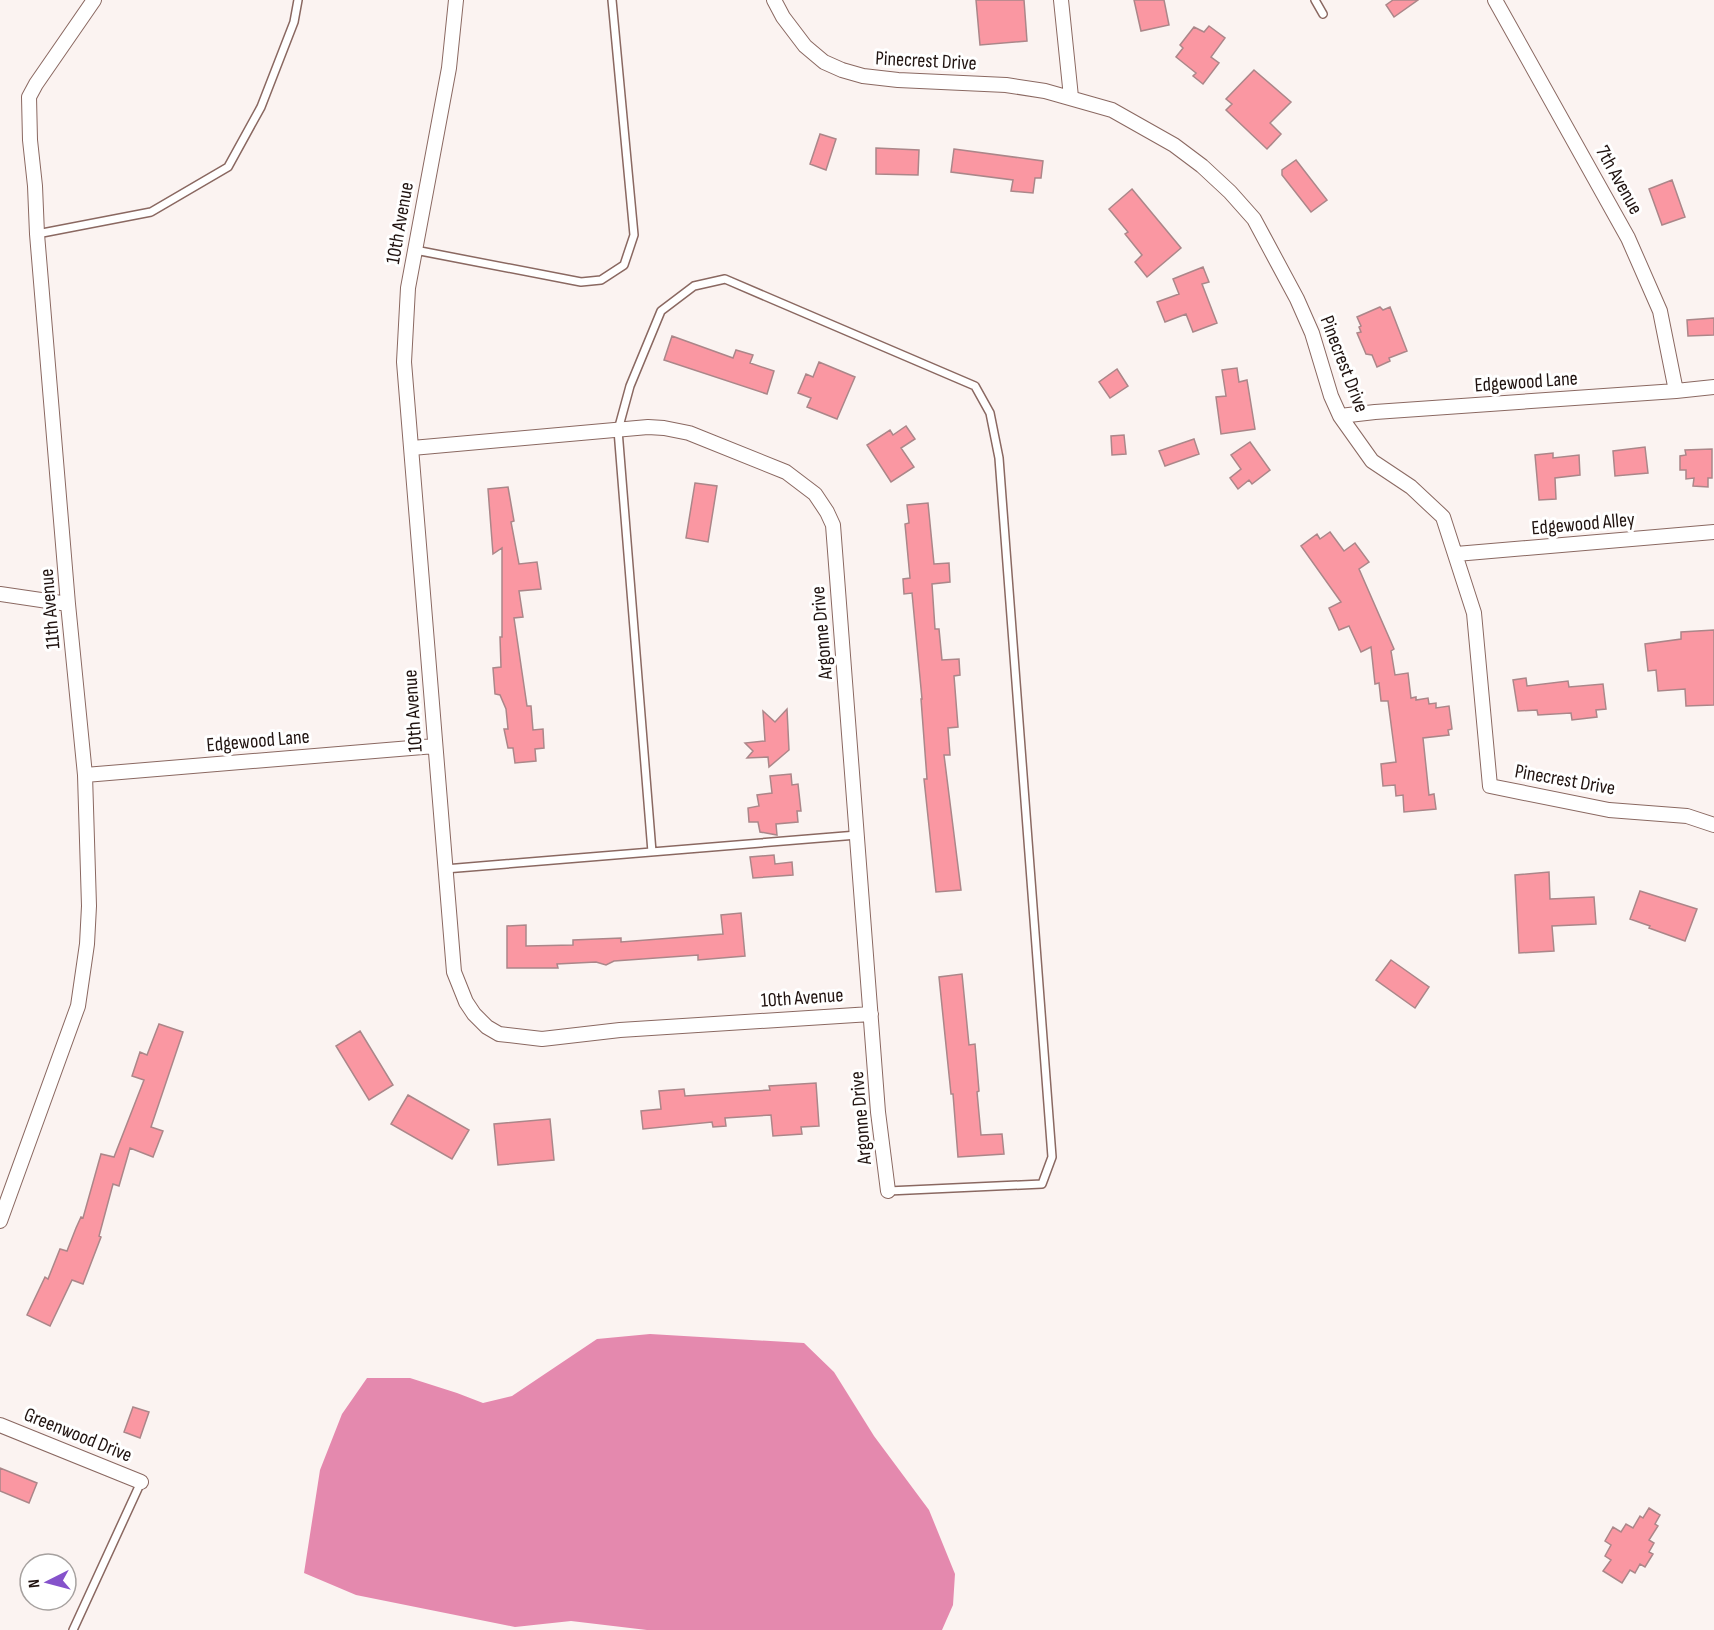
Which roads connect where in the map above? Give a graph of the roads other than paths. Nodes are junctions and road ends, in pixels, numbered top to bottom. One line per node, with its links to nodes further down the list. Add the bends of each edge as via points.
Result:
1 (94, 0): 11 (street, 11th Avenue, via 29,97)
2 (298, 0): 11 (lane, via 294,22 261,107 228,167 151,212)
3 (456, 0): 12 (street, 10th Avenue, via 449,68)
4 (612, 0): 12 (lane, via 634,235 624,265 601,280 581,282)
5 (774, 0): 10 (street, Pinecrest Drive, via 788,25 824,63 863,76 1006,85)
6 (1061, 0): 10 (street)
7 (1315, 0): 9 (lane)
8 (1495, 0): 14 (street, 7th Avenue, via 1629,237 1660,311)
9 (1323, 14)
10 (1071, 97): 15 (street, Pinecrest Drive, via 1112,110 1174,145 1202,166 1254,219 1312,333)
11 (37, 234): 21 (street, 11th Avenue)
12 (415, 249): 17 (street, 10th Avenue, via 408,288 404,362)
13 (1714, 387): 14 (street, Edgewood Lane)
14 (1676, 392): 15 (street, Edgewood Lane)
15 (1340, 416): 19 (street, Pinecrest Drive, via 1372,461 1411,487 1443,517)
16 (618, 430): 17 (street, Argonne Drive); 25 (street, Argonne Drive, via 664,428 689,433 786,472 815,494 827,512 833,525); 26 (lane); 29 (lane, via 630,386 661,311 694,286 725,279 975,386 990,413 999,458 1052,1157 1042,1184)
17 (412, 448): 22 (street, 10th Avenue)
18 (1714, 532): 19 (street, Edgewood Alley)
19 (1456, 554): 24 (street, Pinecrest Drive, via 1474,613 1490,786 1609,810 1687,816)
20 (0, 594): 21 (street)
21 (68, 604): 23 (street, 11th Avenue)
22 (435, 746): 23 (street, Edgewood Lane); 27 (street, 10th Avenue)
23 (85, 775): 30 (street, 11th Avenue, via 89,906 78,1006)
24 (1714, 825)
25 (857, 835): 26 (lane); 28 (street, Argonne Drive)
26 (652, 852): 27 (lane)
27 (445, 869): 28 (street, 10th Avenue, via 454,972 474,1014 499,1034 542,1039 620,1030)
28 (871, 1014): 29 (street, Argonne Drive)
29 (888, 1191)
30 (0, 1221)
31 (0, 1425): 32 (street, Greenwood Drive)
32 (141, 1482): 33 (lane)
33 (73, 1630)

